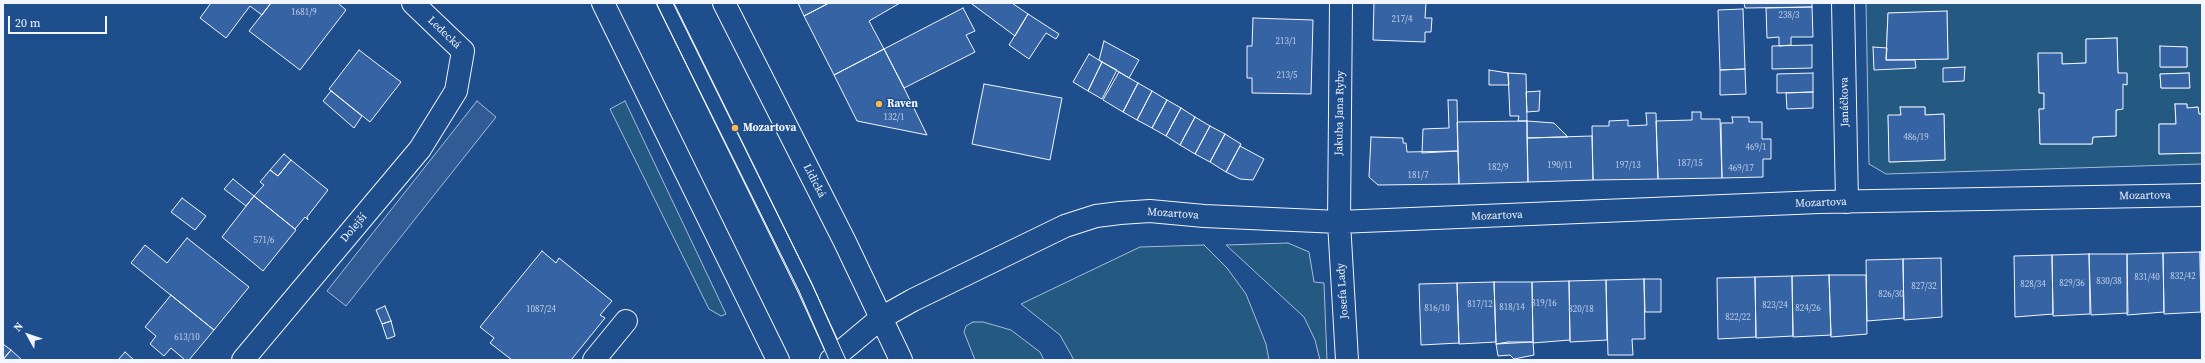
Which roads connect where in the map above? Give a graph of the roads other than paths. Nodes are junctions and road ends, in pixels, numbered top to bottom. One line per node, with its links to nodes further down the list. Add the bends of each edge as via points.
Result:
1 (413, 3): 7 (street, Ledecká, via 463,51)
2 (603, 3): 16 (street)
3 (665, 3): 13 (lane, via 805,288)
4 (724, 3): 11 (street, Lidická)
5 (1341, 3): 10 (street, Jakuba Jana Ryby)
6 (1843, 3): 9 (street, Janáčkova)
7 (456, 91): 14 (street, Dolejší, via 420,149)
8 (2202, 195): 9 (street, Mozartova)
9 (1848, 202): 10 (street, Mozartova)
10 (1339, 222): 11 (street, Mozartova, via 1150,211 1096,216 1065,226); 18 (street, Josefa Lady)
11 (881, 318): 13 (street, Mozartova); 17 (street, Lidická)
12 (626, 321): 15 (street)
13 (835, 359)
14 (243, 360)
15 (594, 360)
16 (778, 360)
17 (901, 360)
18 (1347, 360)

